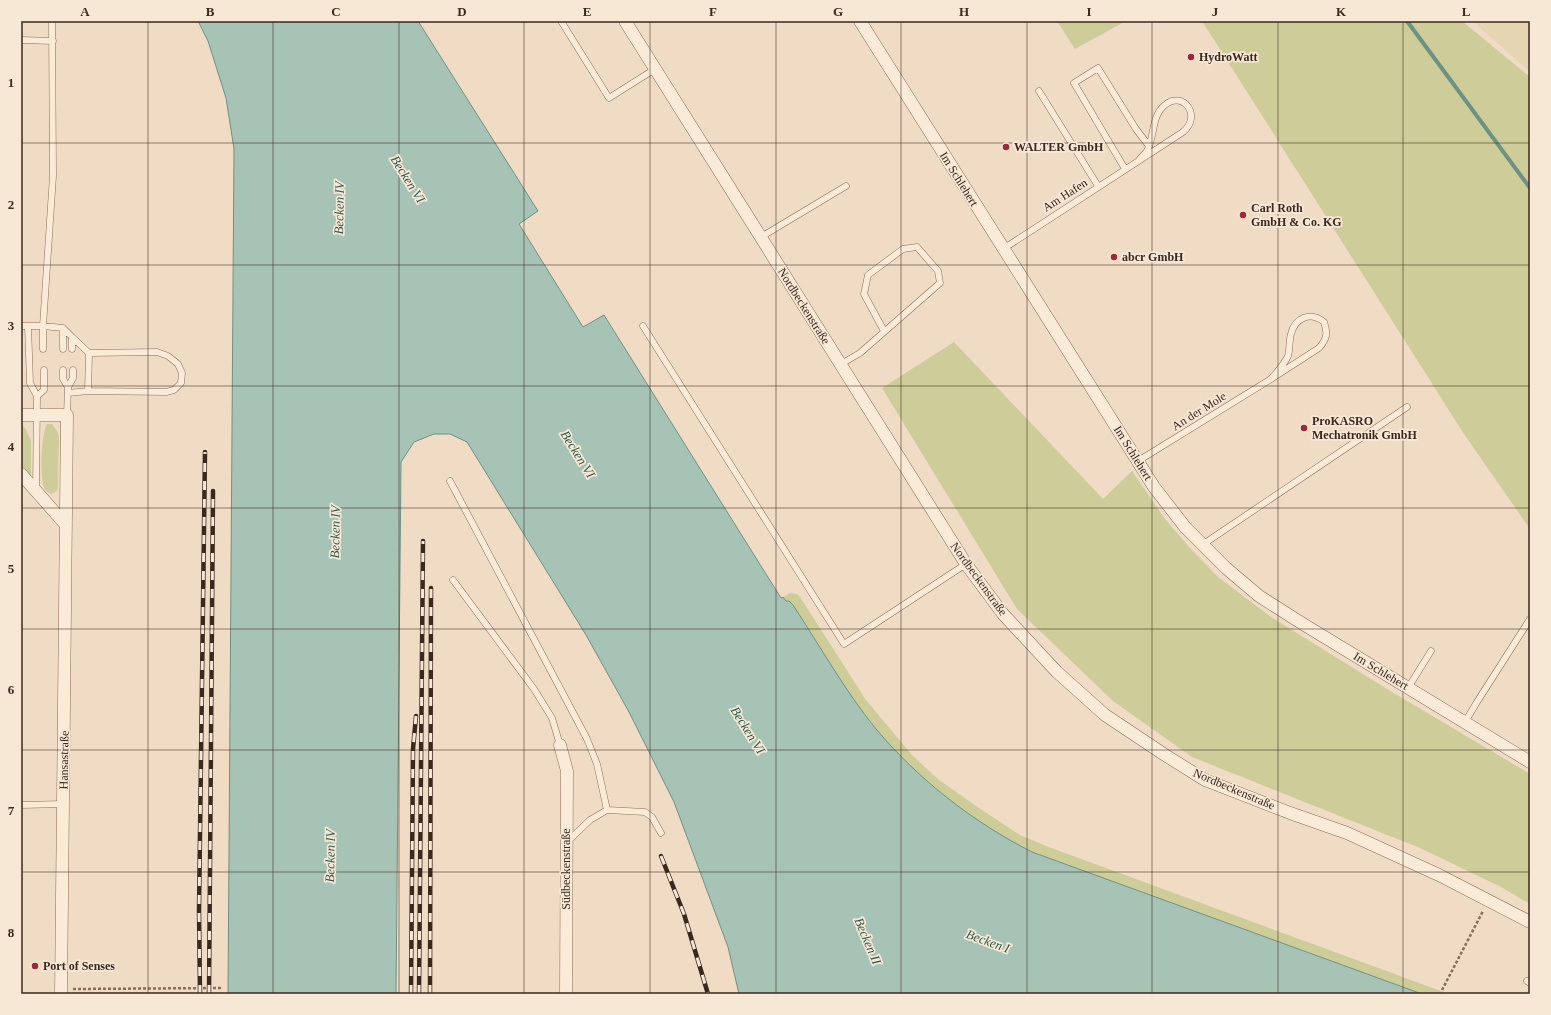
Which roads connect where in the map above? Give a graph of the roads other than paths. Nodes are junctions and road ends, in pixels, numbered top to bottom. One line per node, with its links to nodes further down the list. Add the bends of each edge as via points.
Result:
1 (52, 21): 6 (lane)
2 (561, 21): 7 (lane, via 610,98)
3 (625, 21): 7 (street, Nordbeckenstraße)
4 (860, 21): 15 (street, Im Schlehert)
5 (21, 40): 6 (lane)
6 (53, 41): 18 (lane, via 53,176)
7 (652, 71): 14 (street, Nordbeckenstraße)
8 (1039, 91): 13 (lane)
9 (1149, 146): 10 (lane, Am Hafen); 10 (lane, Am Hafen, via 1159,110 1175,100 1184,102 1190,109 1192,118 1188,128); 11 (lane, via 1098,68 1074,83)
10 (1139, 160): 11 (lane, Am Hafen)
11 (1125, 169): 13 (lane, Am Hafen)
12 (846, 186): 14 (lane)
13 (1098, 186): 15 (lane, Am Hafen)
14 (761, 237): 27 (street, Nordbeckenstraße)
15 (1003, 248): 39 (street, Im Schlehert)
16 (21, 326): 17 (lane)
17 (28, 326): 18 (lane); 34 (lane, via 30,383)
18 (43, 326): 20 (lane); 23 (lane)
19 (643, 326): 45 (lane, via 844,644)
20 (63, 328): 22 (lane); 24 (lane)
21 (884, 331): 21 (lane, via 940,282 938,271 917,247 903,249 868,275 864,294); 27 (lane, via 860,353)
22 (72, 337): 25 (lane); 26 (lane)
23 (43, 349)
24 (63, 349)
25 (72, 349)
26 (89, 353): 33 (lane); 33 (lane, via 157,352 178,364 182,373 181,383 174,390 166,392)
27 (841, 364): 45 (street, Nordbeckenstraße)
28 (44, 370): 34 (lane, via 44,390)
29 (63, 370): 32 (lane, via 63,379)
30 (73, 370): 32 (lane)
31 (1272, 379): 31 (lane, An der Mole, via 1319,348 1327,334 1324,322 1314,316 1305,317 1297,322 1291,333 1288,356); 39 (lane, An der Mole)
32 (68, 390): 33 (lane); 38 (lane)
33 (88, 391)
34 (37, 396): 36 (lane)
35 (1407, 407): 44 (lane)
36 (37, 414): 37 (street); 38 (street); 42 (lane)
37 (21, 415)
38 (67, 415): 43 (street, Hansastraße)
39 (1138, 461): 44 (street, Im Schlehert, via 1154,487)
40 (21, 474): 42 (street)
41 (450, 481): 55 (lane, via 587,739 597,764)
42 (36, 490): 43 (street)
43 (66, 525): 53 (street, Hansastraße)
44 (1202, 545): 49 (street, Im Schlehert, via 1259,596)
45 (966, 564): 58 (street, Nordbeckenstraße, via 1003,614 1057,672 1105,714 1165,755 1205,780 1348,833 1439,875)
46 (453, 580): 51 (lane, via 534,689 552,718)
47 (1530, 618): 50 (lane)
48 (1430, 651): 49 (lane)
49 (1408, 688): 50 (street, Im Schlehert)
50 (1465, 722): 52 (street, Im Schlehert)
51 (560, 745): 57 (street, Südbeckenstraße, via 567,771)
52 (1530, 762)
53 (63, 804): 54 (lane); 59 (street, Hansastraße)
54 (21, 805)
55 (606, 810): 56 (lane, via 645,812 652,816); 57 (lane, via 590,820)
56 (661, 833)
57 (566, 843): 60 (street, Südbeckenstraße)
58 (1530, 922)
59 (61, 992)
60 (566, 994)

